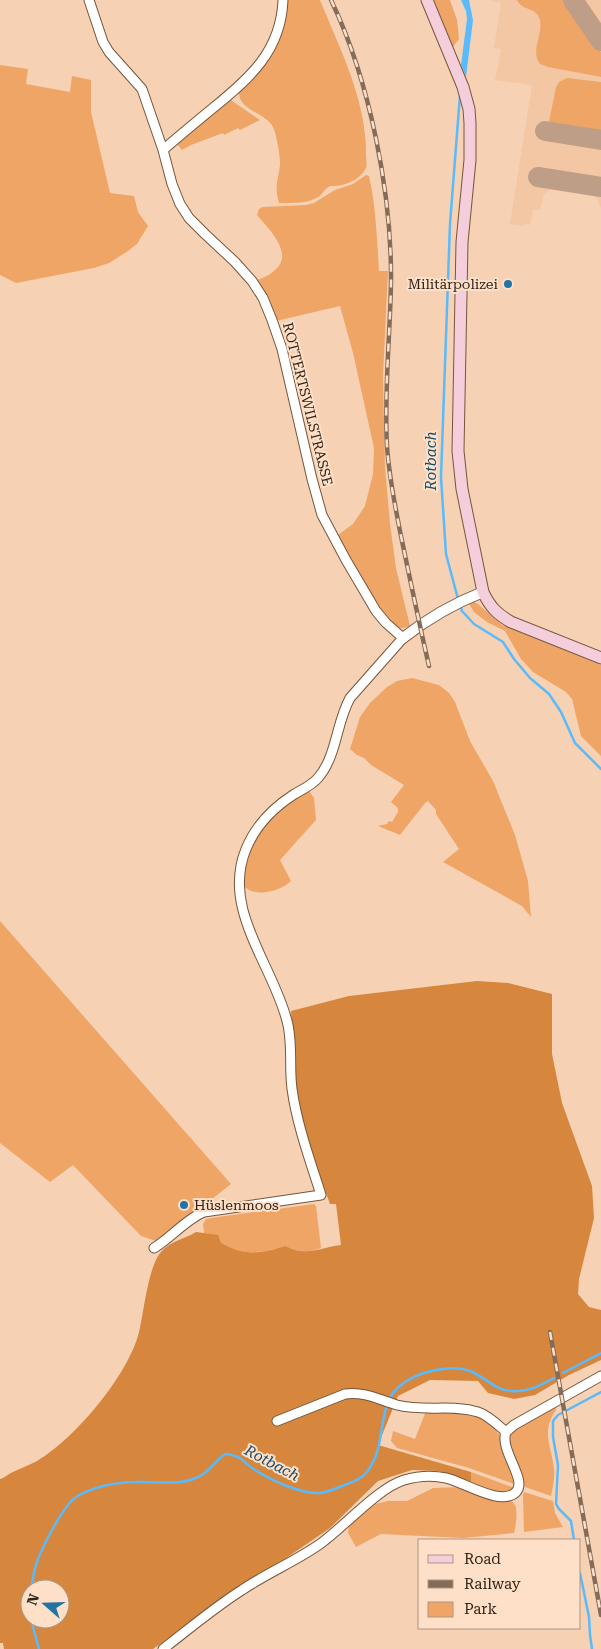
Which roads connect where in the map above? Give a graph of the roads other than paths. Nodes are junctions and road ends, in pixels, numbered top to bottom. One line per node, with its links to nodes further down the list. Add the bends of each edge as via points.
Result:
1 (90, 0): 4 (street, ROTTERTSWILSTRASSE, via 103,42 142,89)
2 (283, 0): 4 (street, via 283,12 274,42 259,66 243,84)
3 (427, 0): 5 (main road, via 454,63 469,109 470,160 462,242 458,451 462,489)
4 (163, 150): 6 (street, ROTTERTSWILSTRASSE, via 172,184 189,218 235,262 263,298 282,349 322,515 376,611)
5 (483, 592): 6 (street, via 450,607); 7 (main road, via 488,604 511,622)
6 (403, 638): 8 (street, via 350,698 331,754 317,779 272,811 245,851 241,870 241,906 288,1023 292,1089 321,1195 208,1210)
7 (601, 658)
8 (154, 1248)
9 (601, 1376): 11 (street)
10 (277, 1421): 11 (street, via 345,1394 357,1393 415,1408 465,1409 481,1413)
11 (506, 1432): 12 (street, via 504,1441 519,1484 511,1496 500,1498 440,1477 402,1481 385,1490 319,1545 241,1590)
12 (163, 1649)

